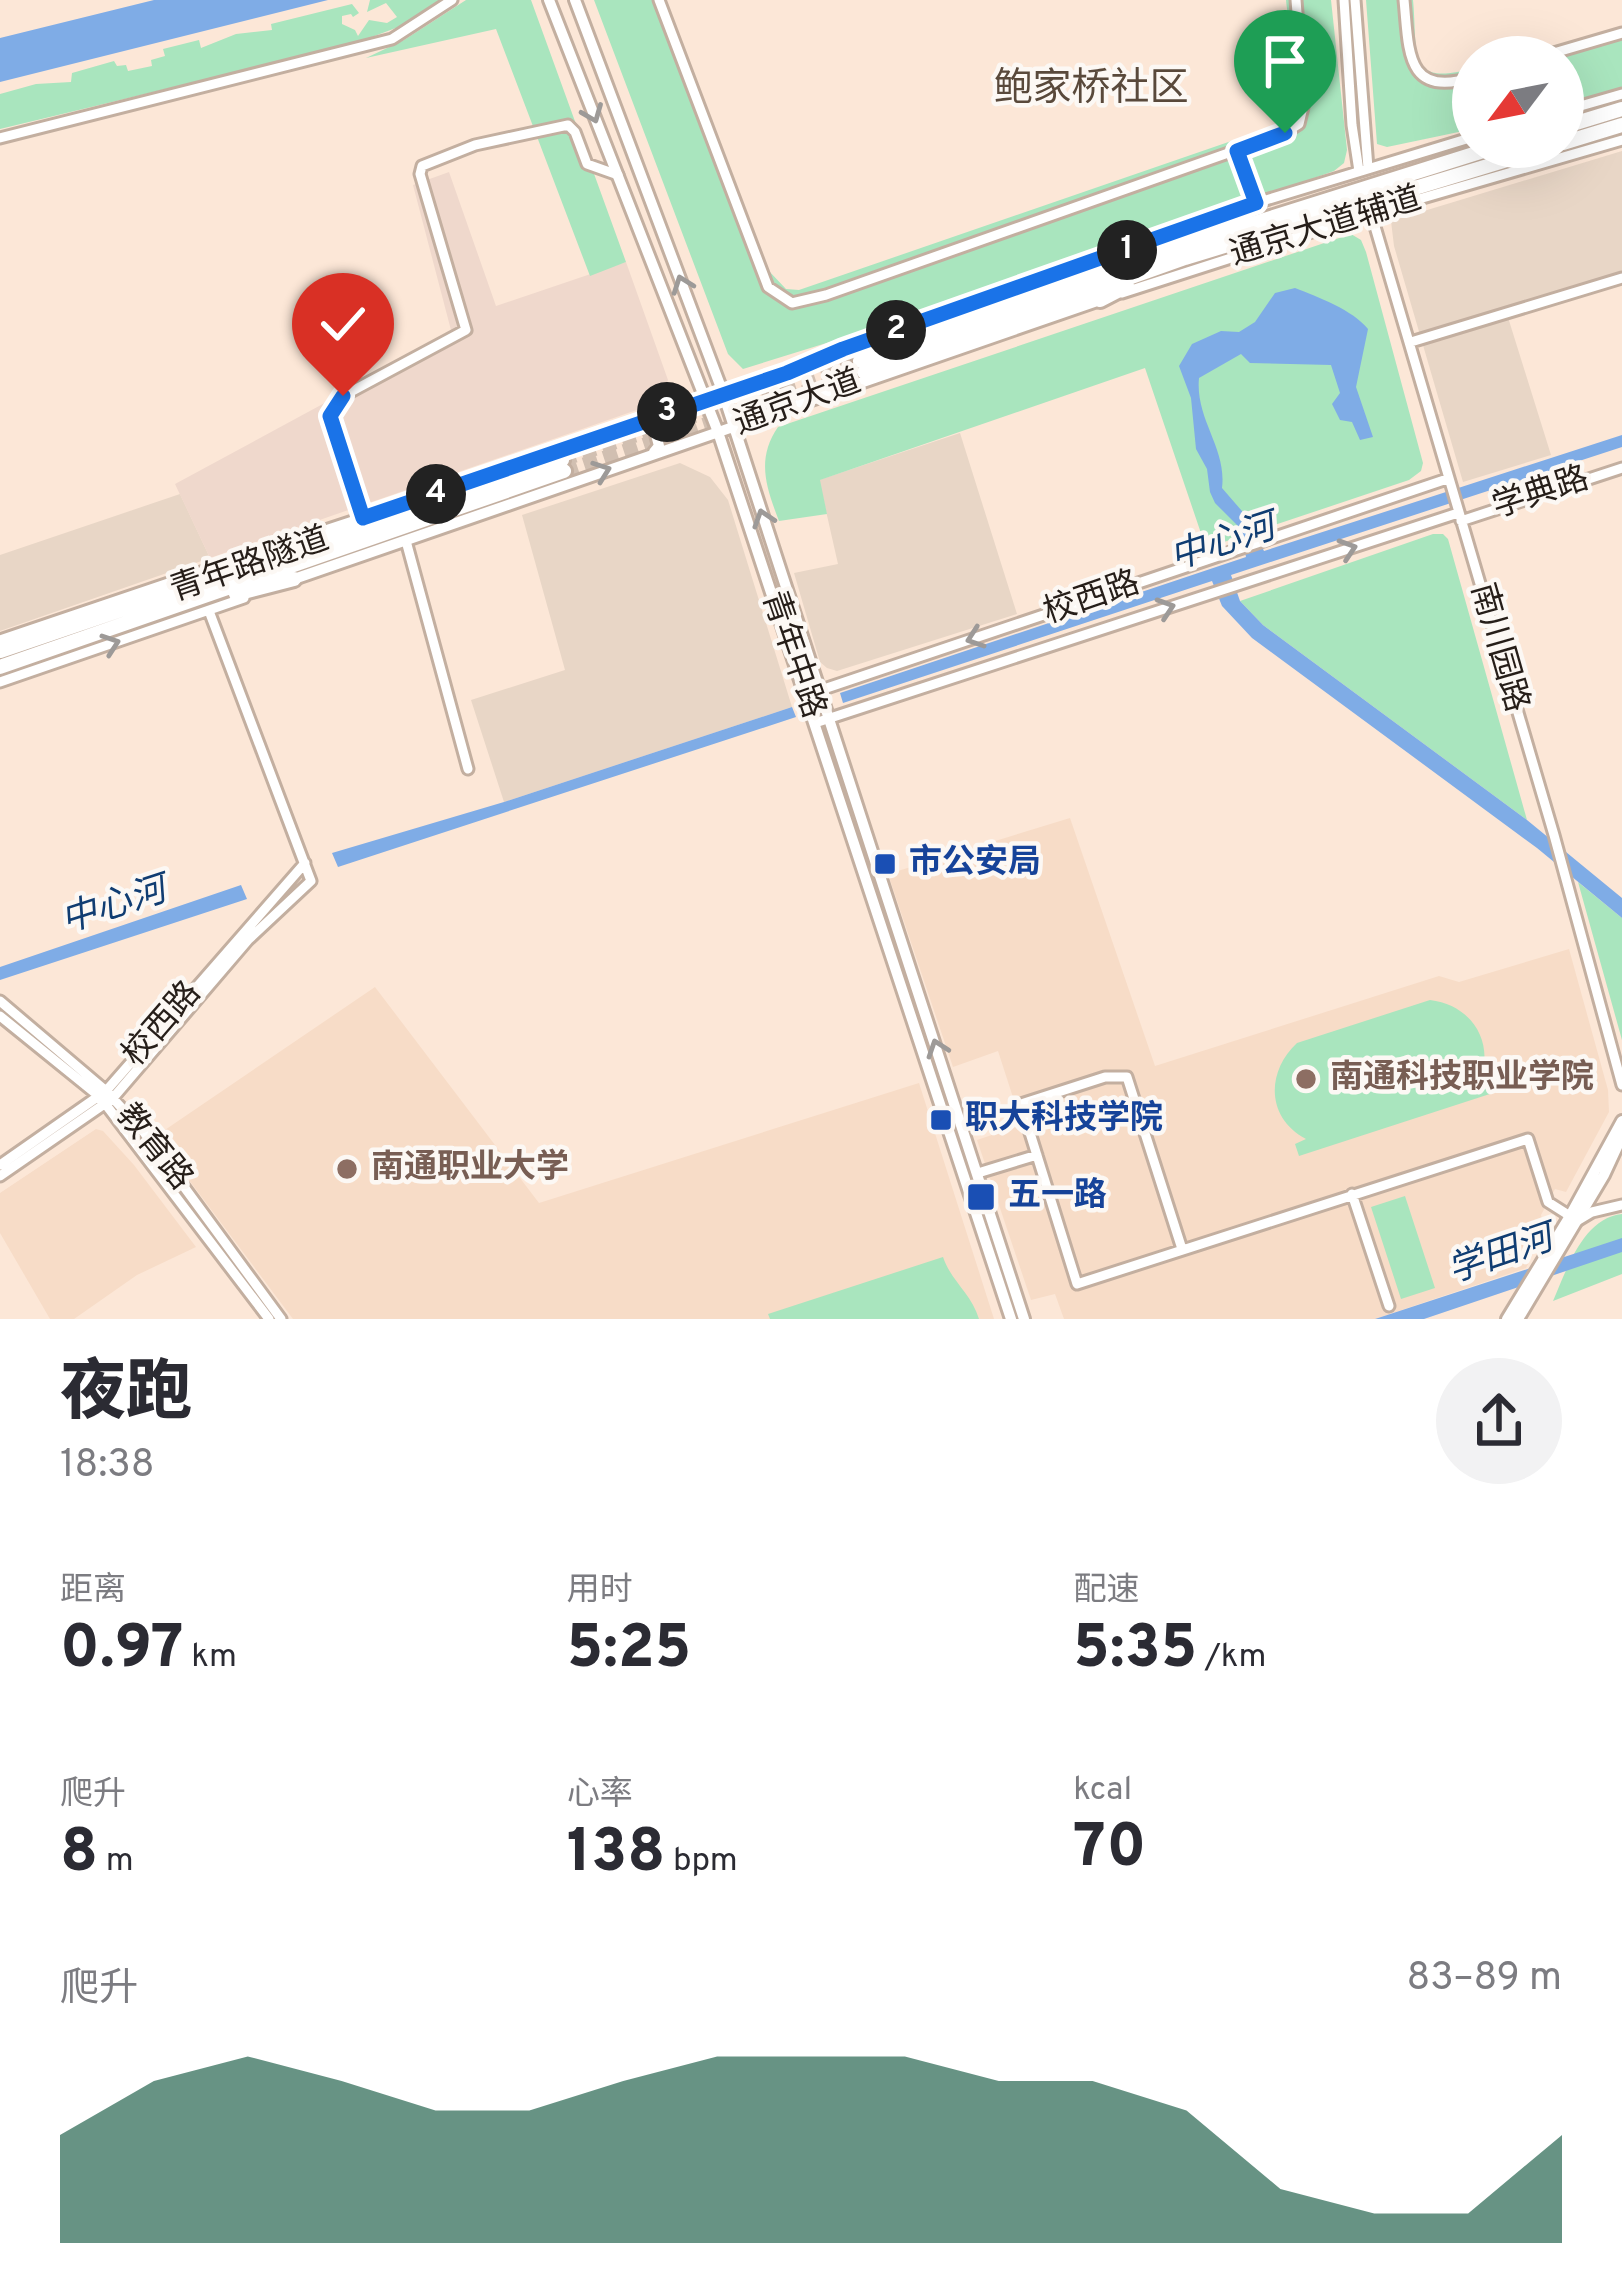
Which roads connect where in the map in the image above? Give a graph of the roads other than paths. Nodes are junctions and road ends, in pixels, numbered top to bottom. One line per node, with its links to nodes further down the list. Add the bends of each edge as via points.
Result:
1 (452, 0): 18 (street, via 392,39)
2 (575, 0): 35 (main road, 青年中路, one-way to 2)
3 (659, 0): 21 (street, via 768,287 792,303)
4 (1296, 0): 21 (street, via 1304,103 1298,124)
5 (1344, 0): 24 (street, via 1352,125)
6 (1354, 0): 24 (street)
7 (1404, 0): 11 (street, via 1409,58 1417,71)
8 (550, 2): 25 (main road, 青年中路, one-way to 25)
9 (1622, 33): 10 (street)
10 (1584, 44)
11 (1452, 81)
12 (1622, 94): 13 (street)
13 (1584, 105)
14 (1622, 109): 15 (highway)
15 (1584, 121)
16 (1622, 125): 17 (highway)
17 (1584, 137)
18 (0, 138)
19 (1622, 140): 27 (street, 通京大道辅道)
20 (1452, 143): 24 (street, 通京大道辅道)
21 (1237, 151): 26 (street)
22 (1452, 162): 28 (highway)
23 (1477, 168): 28 (highway)
24 (1363, 169): 26 (street, 通京大道辅道)
25 (618, 175): 36 (main road, 青年中路); 46 (street, via 587,164 568,125 422,166 466,329 333,406 333,432)
26 (1256, 203): 29 (street, 通京大道辅道)
27 (1371, 213): 31 (street, 通京大道辅道); 32 (street, 南川园路)
28 (1180, 253): 29 (highway); 31 (highway); 33 (highway)
29 (1073, 268): 34 (main road, 通京大道)
30 (1622, 278): 32 (street)
31 (1100, 300): 37 (main road, 通京大道)
32 (1411, 342): 44 (street, 南川园路)
33 (862, 366)
34 (787, 373): 35 (main road, 通京大道); 37 (main road, via 774,395)
35 (722, 393): 36 (main road, 通京大道); 39 (main road, 青年中路)
36 (705, 399): 38 (main road, 通京大道); 40 (main road, 青年中路)
37 (791, 404): 39 (main road, 通京大道)
38 (640, 422): 41 (main road, via 658,436); 46 (main road, 通京大道)
39 (734, 427): 40 (main road, 通京大道); 56 (main road, 青年中路, one-way to 39)
40 (718, 432): 41 (main road, 通京大道); 56 (main road, 青年中路)
41 (654, 452): 47 (main road, 通京大道, one-way to 41)
42 (563, 465): 50 (highway, 青年路隧道)
43 (1622, 468): 45 (street, 学典路)
44 (1448, 482): 45 (street, 南川园路); 56 (street, 校西路, one-way to 56)
45 (1458, 514): 57 (street, 校西路, one-way to 45); 62 (street, 南川园路)
46 (363, 518): 48 (main road, 通京大道)
47 (406, 541): 49 (main road, 通京大道); 58 (street)
48 (248, 556): 50 (highway); 52 (street)
49 (293, 579): 50 (highway); 51 (street)
50 (146, 609): 53 (highway); 54 (highway)
51 (209, 611): 55 (street, one-way to 51); 59 (street)
52 (0, 640)
53 (0, 651)
54 (0, 667)
55 (0, 682)
56 (812, 693): 57 (main road, 青年中路)
57 (822, 721): 68 (main road, 青年中路, one-way to 57); 78 (main road, 青年中路)
58 (468, 769)
59 (305, 862): 63 (street, 校西路); 63 (street, 校西路, via 311,881)
60 (0, 1001): 63 (street, 教育路)
61 (0, 1016): 63 (street, 教育路)
62 (1622, 1085)
63 (106, 1098): 67 (street, 校西路); 69 (street, 校西路); 76 (street, 教育路); 77 (street, 教育路, via 172,1169)
64 (1622, 1120): 72 (main road)
65 (1622, 1136): 72 (main road)
66 (1037, 1155): 68 (street); 73 (street, via 1077,1283); 73 (street, via 1022,1104 1127,1077)
67 (0, 1165)
68 (978, 1173): 79 (main road, 青年中路)
69 (0, 1176)
70 (1352, 1194): 72 (street, via 1528,1139 1548,1202); 73 (street); 75 (street)
71 (1622, 1205): 72 (street)
72 (1574, 1219): 74 (main road)
73 (1182, 1249)
74 (1551, 1256): 80 (main road); 81 (main road)
75 (1389, 1306)
76 (269, 1319)
77 (281, 1319)
78 (1011, 1319)
79 (1024, 1319)
80 (1507, 1319)
81 (1518, 1319)

